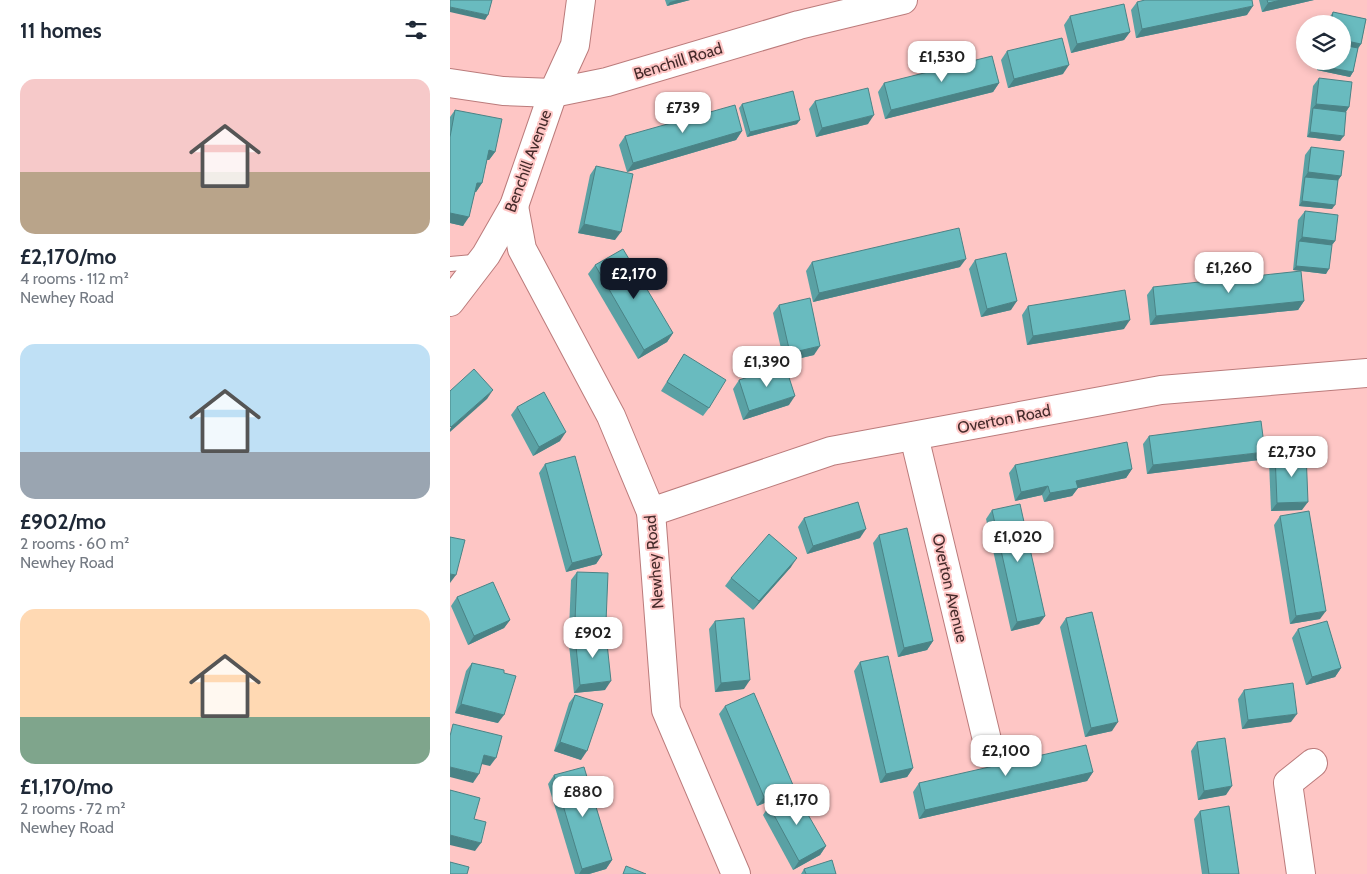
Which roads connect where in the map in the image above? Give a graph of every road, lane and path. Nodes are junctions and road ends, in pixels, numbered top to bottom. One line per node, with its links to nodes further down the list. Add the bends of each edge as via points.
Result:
1 (581, 0): 4 (street, Benchill Avenue, via 575,45)
2 (903, 0): 4 (street, Benchill Road, via 800,25 607,82)
3 (450, 83): 4 (street, Benchill Road, via 503,91)
4 (552, 93): 5 (street, Benchill Avenue)
5 (514, 206): 6 (street, Benchill Avenue); 11 (street, Newhey Road, via 522,249 611,416)
6 (486, 256): 7 (lane, via 473,262); 8 (street, Benchill Avenue)
7 (450, 264)
8 (450, 302)
9 (1367, 373): 10 (street, Overton Road, via 1161,390)
10 (914, 436): 11 (street, Overton Road, via 831,451); 12 (street, Overton Avenue)
11 (651, 512): 14 (street, Newhey Road, via 666,710)
12 (987, 740)
13 (1313, 763): 15 (street, via 1288,783)
14 (736, 874)
15 (1301, 874)

